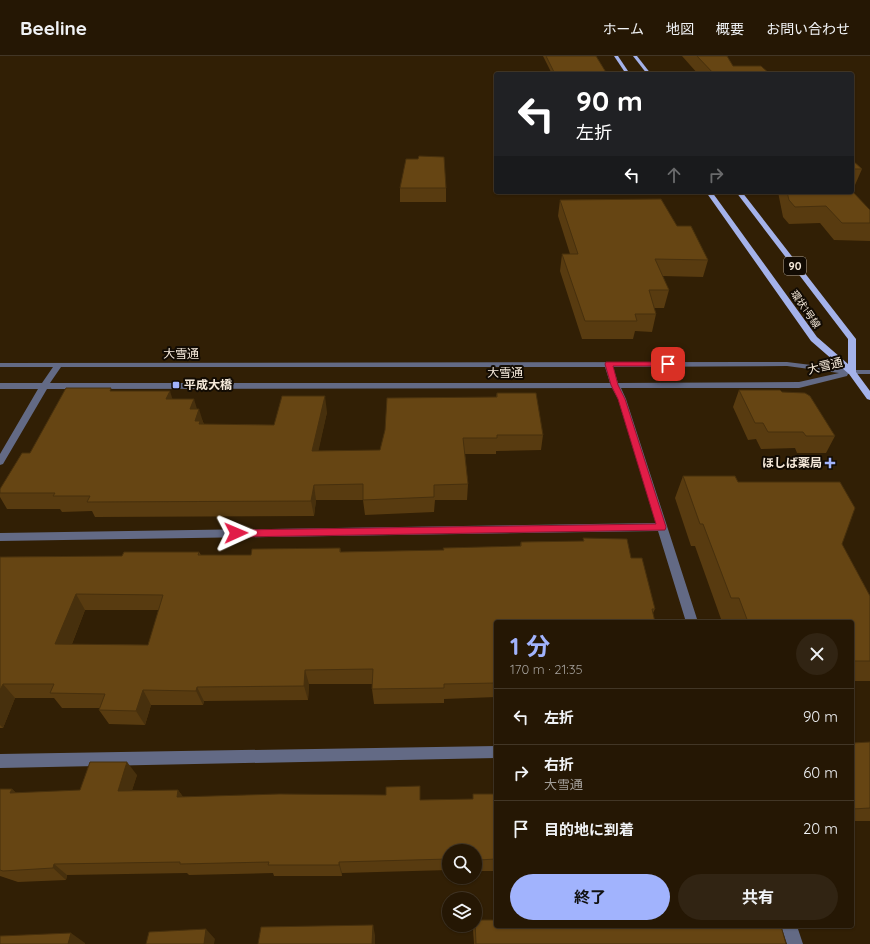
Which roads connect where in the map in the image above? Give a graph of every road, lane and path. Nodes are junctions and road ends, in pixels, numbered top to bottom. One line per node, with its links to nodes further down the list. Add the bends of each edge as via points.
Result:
1 (616, 56): 3 (main road)
2 (635, 56): 4 (main road)
3 (627, 72)
4 (647, 72)
5 (710, 194): 10 (main road, 環状1号線 / 90, via 814,339)
6 (741, 194): 10 (main road, 環状1号線 / 90, via 852,339)
7 (608, 364): 9 (street, 大雪通); 10 (street, 大雪通, via 787,364); 12 (street)
8 (0, 365): 9 (street, 大雪通)
9 (58, 366): 14 (street)
10 (852, 372): 11 (street); 12 (street, 大雪通, via 799,385); 15 (main road, 環状1号線 / 90)
11 (870, 372)
12 (614, 385): 14 (street, 大雪通); 17 (street, via 622,399)
13 (0, 386): 14 (street, 大雪通)
14 (44, 386): 16 (street)
15 (870, 398)
16 (0, 462)
17 (662, 527): 18 (street); 19 (street)
18 (0, 537)
19 (691, 620)
20 (494, 752): 21 (street)
21 (0, 761)
22 (790, 928): 23 (street)
23 (795, 944)

